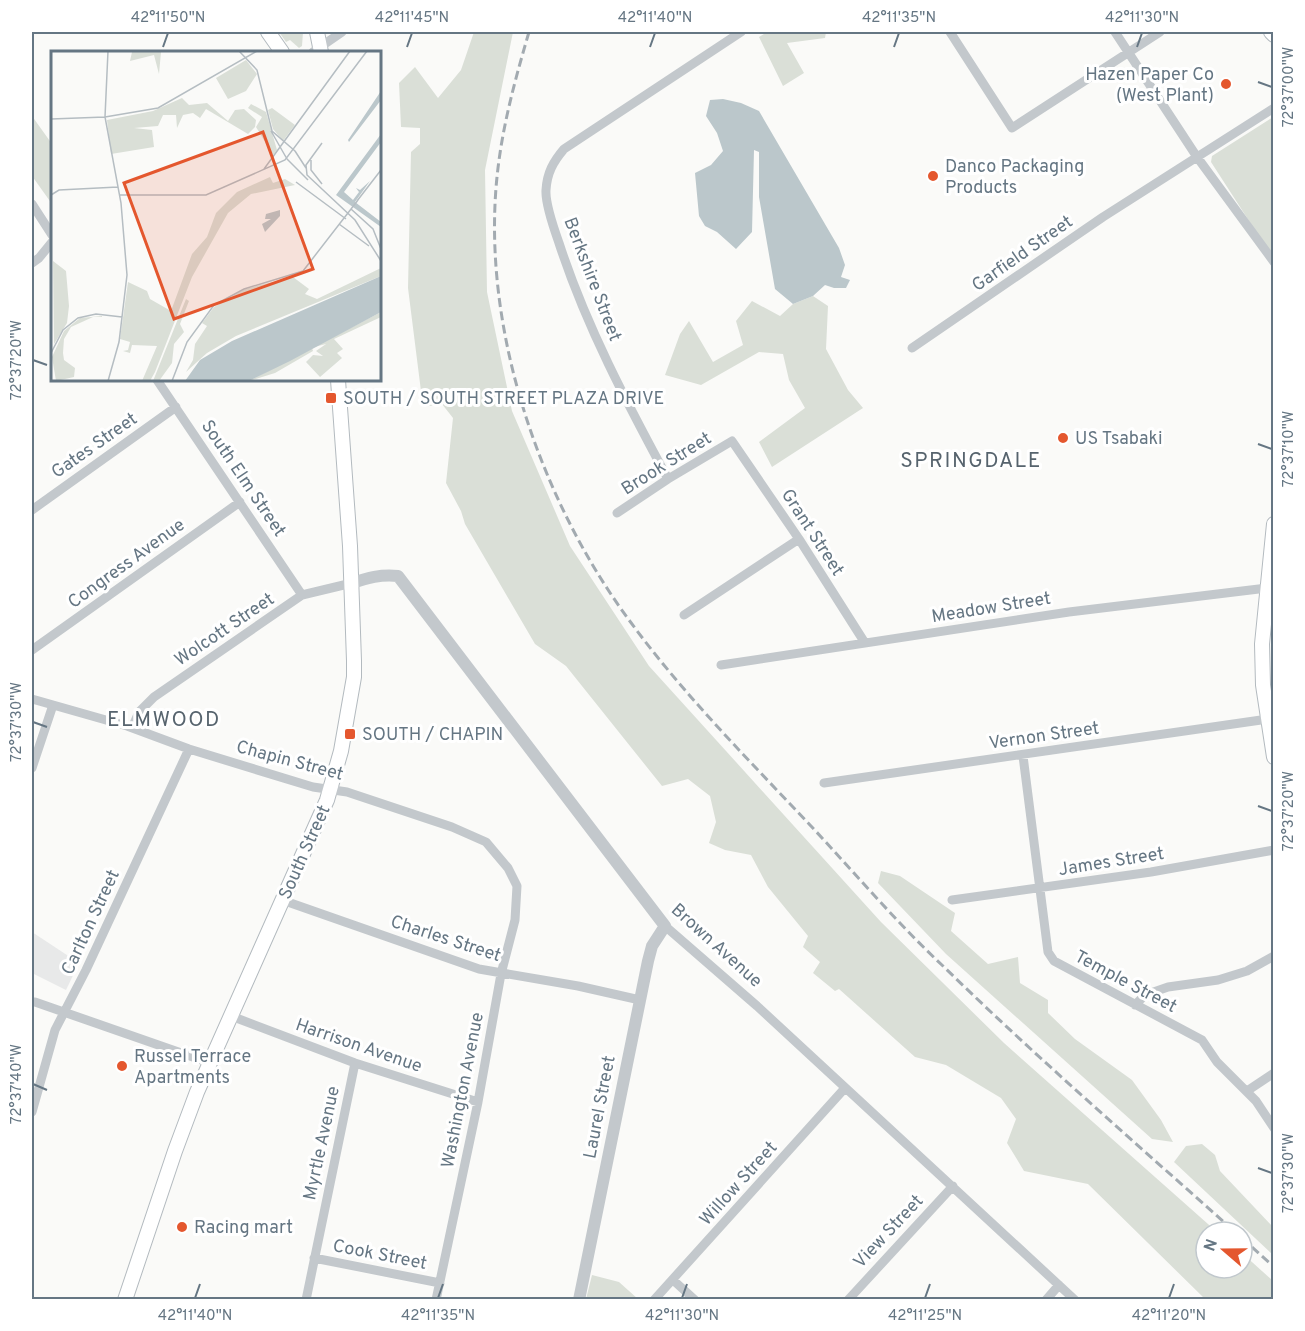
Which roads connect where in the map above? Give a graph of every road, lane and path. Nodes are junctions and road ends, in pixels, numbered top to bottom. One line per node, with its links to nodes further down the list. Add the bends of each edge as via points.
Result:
1 (268, 32): 8 (main road)
2 (317, 32): 9 (main road)
3 (342, 32): 9 (street)
4 (741, 32): 23 (street, Berkshire Street, via 564,149 551,165 545,191 569,274 598,343)
5 (950, 32): 10 (street, via 1012,128)
6 (1115, 32): 10 (street)
7 (1160, 32): 10 (street)
8 (281, 51)
9 (318, 51)
10 (1128, 52): 12 (street)
11 (1274, 108): 12 (street, Garfield Street)
12 (1197, 158): 16 (street); 18 (street, Garfield Street, via 1103,217)
13 (32, 204): 14 (street)
14 (51, 233)
15 (51, 243): 17 (street)
16 (1274, 262)
17 (32, 263)
18 (912, 348)
19 (158, 381): 21 (street, South Elm Street)
20 (338, 381): 29 (main road, South Street)
21 (176, 407): 24 (street, South Elm Street); 25 (street, Gates Street)
22 (732, 441): 23 (street, Brook Street); 28 (street, Grant Street)
23 (668, 479): 26 (street, Brook Street)
24 (240, 502): 31 (street, South Elm Street); 34 (street, Congress Avenue)
25 (32, 510)
26 (617, 513)
27 (1274, 524): 30 (main road)
28 (799, 539): 32 (street); 33 (street, Grant Street)
29 (352, 584): 31 (street, Wolcott Street); 45 (main road, South Street, via 354,677); 51 (street, Brown Avenue, via 386,574 398,576)
30 (1267, 588): 33 (street, Meadow Street, via 1069,612); 38 (main road, via 1262,644)
31 (302, 595): 39 (street, Wolcott Street, via 154,697 139,712)
32 (684, 615)
33 (865, 643): 35 (street, Meadow Street)
34 (32, 650)
35 (721, 665)
36 (32, 699): 37 (street, Chapin Street)
37 (53, 705): 39 (street, Chapin Street); 43 (street)
38 (1268, 719): 41 (street, Vernon Street); 42 (main road)
39 (132, 728): 40 (street, Chapin Street)
40 (189, 749): 45 (street, Chapin Street); 57 (street, Carlton Street)
41 (1023, 756): 44 (street, Vernon Street); 48 (street, Temple Street)
42 (1274, 758)
43 (32, 768)
44 (824, 783)
45 (331, 790): 47 (street, Chapin Street, via 478,837 492,847); 49 (main road, South Street)
46 (1274, 850): 48 (street, James Street)
47 (517, 886): 53 (street, Washington Avenue, via 515,920)
48 (1040, 889): 50 (street, James Street); 56 (street, Temple Street, via 1048,952 1054,961)
49 (282, 900): 53 (street, Charles Street); 58 (main road, South Street)
50 (952, 900)
51 (665, 927): 54 (street, Laurel Street, via 650,953); 62 (street, Brown Avenue, via 750,999)
52 (1274, 956): 56 (street, via 1218,980 1168,987 1145,995)
53 (501, 974): 54 (street, Charles Street); 64 (street, Washington Avenue)
54 (640, 1000): 75 (street, Laurel Street)
55 (32, 1002): 57 (street)
56 (1135, 1005): 63 (street, Temple Street, via 1202,1040 1216,1062)
57 (64, 1012): 59 (street); 65 (street, Carlton Street, via 55,1030)
58 (231, 1016): 59 (main road, South Street); 60 (street, Harrison Avenue)
59 (210, 1063): 72 (main road, South Street, via 175,1151)
60 (355, 1063): 64 (street, Harrison Avenue); 68 (street, Myrtle Avenue)
61 (1274, 1073): 63 (street)
62 (845, 1088): 67 (street, Brown Avenue); 69 (street, Willow Street)
63 (1247, 1091): 66 (street, Temple Street)
64 (477, 1102): 70 (street, Washington Avenue)
65 (32, 1112)
66 (1274, 1128)
67 (953, 1186): 71 (street, Brown Avenue); 78 (street, View Street)
68 (314, 1258): 70 (street, Cook Street); 73 (street, Myrtle Avenue)
69 (673, 1280): 76 (street, Willow Street); 77 (street)
70 (440, 1283): 74 (street, Washington Avenue)
71 (1059, 1285): 79 (street); 80 (street, Brown Avenue)
72 (125, 1299)
73 (306, 1299)
74 (436, 1299)
75 (579, 1299)
76 (654, 1299)
77 (695, 1299)
78 (848, 1299)
79 (1046, 1299)
80 (1075, 1299)

